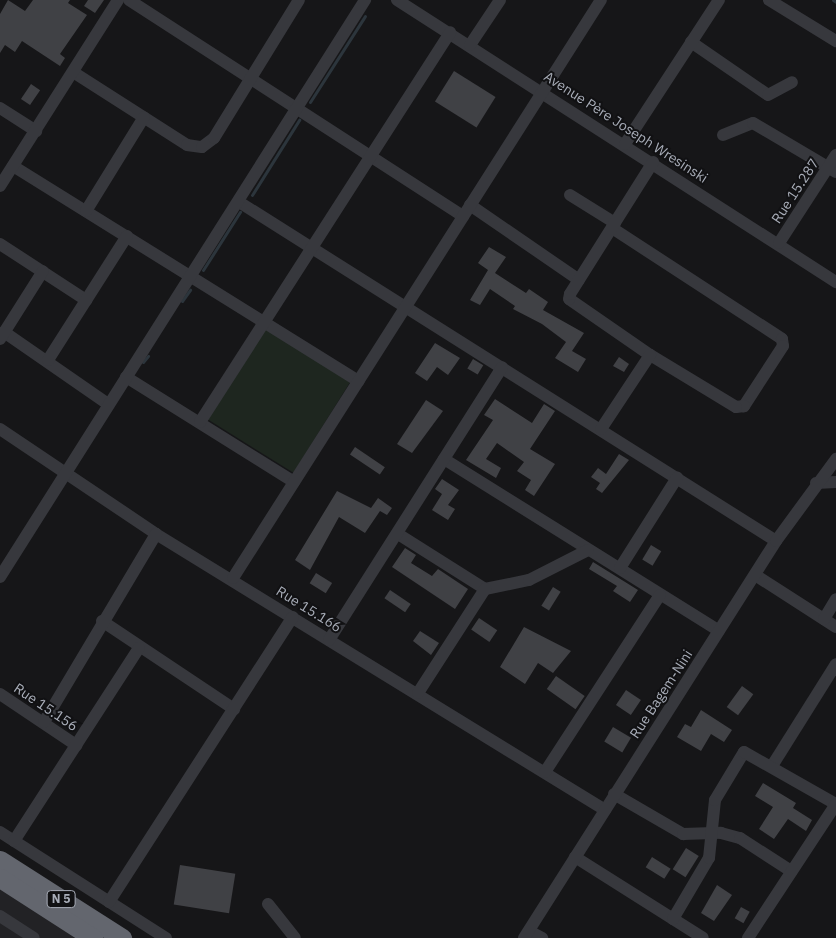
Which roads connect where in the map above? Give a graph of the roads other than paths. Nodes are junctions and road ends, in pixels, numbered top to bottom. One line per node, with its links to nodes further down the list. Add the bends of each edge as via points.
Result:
1 (118, 0): 14 (street)
2 (129, 0): 15 (street)
3 (299, 0): 15 (street)
4 (365, 0): 19 (street)
5 (397, 0): 10 (street, Avenue Père Joseph Wresinski)
6 (500, 0): 13 (street)
7 (601, 0): 17 (street)
8 (719, 0): 12 (street)
9 (770, 0): 11 (street)
10 (450, 32): 13 (street, Avenue Père Joseph Wresinski); 24 (street)
11 (836, 41)
12 (691, 42): 16 (street, via 768,95); 23 (street)
13 (470, 46): 17 (street, Avenue Père Joseph Wresinski)
14 (73, 72): 20 (street); 21 (street)
15 (248, 80): 19 (street); 20 (street, via 214,138 202,147 187,145)
16 (792, 82)
17 (542, 91): 23 (street, Avenue Père Joseph Wresinski); 33 (street)
18 (0, 108): 21 (street)
19 (297, 110): 24 (street); 31 (street)
20 (144, 118): 32 (street)
21 (36, 131): 27 (street)
22 (723, 135): 28 (street, via 753,123)
23 (625, 144): 26 (street, Avenue Père Joseph Wresinski)
24 (371, 155): 33 (street); 38 (street)
25 (836, 155): 28 (street, Rue 15.287)
26 (653, 162): 34 (street); 36 (street, Avenue Père Joseph Wresinski)
27 (13, 166): 29 (street); 32 (street)
28 (832, 170): 36 (street, Rue 15.287)
29 (0, 186)
30 (570, 195): 34 (street)
31 (240, 202): 38 (street); 40 (street)
32 (86, 211): 35 (street)
33 (466, 211): 41 (street); 44 (street)
34 (613, 226): 41 (street); 47 (street, via 784,343 740,408)
35 (127, 236): 40 (street); 43 (street)
36 (779, 243): 42 (street, Avenue Père Joseph Wresinski)
37 (0, 244): 39 (street)
38 (312, 247): 44 (street); 45 (street)
39 (43, 271): 43 (street); 46 (street)
40 (192, 276): 45 (street); 50 (street)
41 (579, 280): 47 (street, via 570,294 572,304)
42 (836, 282)
43 (86, 300): 48 (street)
44 (406, 306): 49 (street); 51 (street)
45 (265, 320): 51 (street); 53 (street)
46 (2, 336): 48 (street)
47 (650, 355): 55 (street)
48 (48, 360): 52 (street)
49 (502, 367): 55 (street); 57 (street)
50 (126, 377): 52 (street); 53 (street)
51 (358, 381): 62 (street)
52 (108, 404): 60 (street)
53 (200, 422): 62 (street)
54 (0, 429): 60 (street, Rue 15.166)
55 (601, 429): 61 (street)
56 (836, 447): 59 (street)
57 (444, 458): 66 (street); 68 (street)
58 (836, 458): 59 (street)
59 (826, 469): 64 (street, Rue Bagem-Nini)
60 (67, 472): 65 (street, Rue 15.166); 70 (street)
61 (676, 478): 67 (street); 69 (street)
62 (294, 482): 72 (street)
63 (836, 482): 64 (street)
64 (816, 484): 67 (street, Rue Bagem-Nini)
65 (156, 534): 72 (street, Rue 15.166); 78 (street)
66 (398, 534): 73 (street); 81 (street)
67 (776, 541): 71 (street, Rue Bagem-Nini)
68 (588, 550): 69 (street); 73 (street, via 529,580)
69 (620, 568): 74 (street)
70 (1, 572)
71 (755, 574): 77 (street); 80 (street, Rue Bagem-Nini)
72 (234, 578): 76 (street, Rue 15.166)
73 (485, 589): 84 (street)
74 (660, 594): 80 (street); 90 (street)
75 (836, 600): 77 (street)
76 (293, 616): 81 (street, Rue 15.166); 86 (street)
77 (824, 619): 79 (street)
78 (102, 621): 82 (street); 87 (street)
79 (836, 627)
80 (719, 630): 91 (street, Rue Bagem-Nini)
81 (329, 640): 84 (street, Rue 15.166)
82 (139, 648): 86 (street); 88 (street)
83 (836, 664): 89 (street)
84 (418, 693): 90 (street, Rue 15.166)
85 (0, 694): 87 (street, Rue 15.156)
86 (234, 708): 101 (street)
87 (44, 722): 88 (street, Rue 15.156)
88 (76, 745): 96 (street)
89 (772, 766): 92 (street); 95 (street, via 749,752 740,756 715,800)
90 (545, 772): 93 (street, Rue 15.166)
91 (614, 794): 93 (street, Rue Bagem-Nini); 95 (street, via 683,834)
92 (836, 804): 99 (street)
93 (605, 810): 97 (street, Rue Bagem-Nini)
94 (0, 832): 96 (street)
95 (711, 834): 99 (street, via 740,838); 104 (street, via 709,858)
96 (14, 841): 101 (street)
97 (575, 857): 104 (street); 105 (street, Rue Bagem-Nini)
98 (0, 860): 108 (highway, N 5)
99 (791, 871): 113 (street)
100 (0, 878): 107 (highway, N 5)
101 (109, 902): 109 (street)
102 (268, 904): 110 (street)
103 (0, 916): 106 (street)
104 (673, 919): 112 (street)
105 (527, 934): 111 (street)
106 (34, 938)
107 (93, 938)
108 (122, 938)
109 (166, 938)
110 (295, 938)
111 (542, 938)
112 (703, 938)
113 (748, 938)

